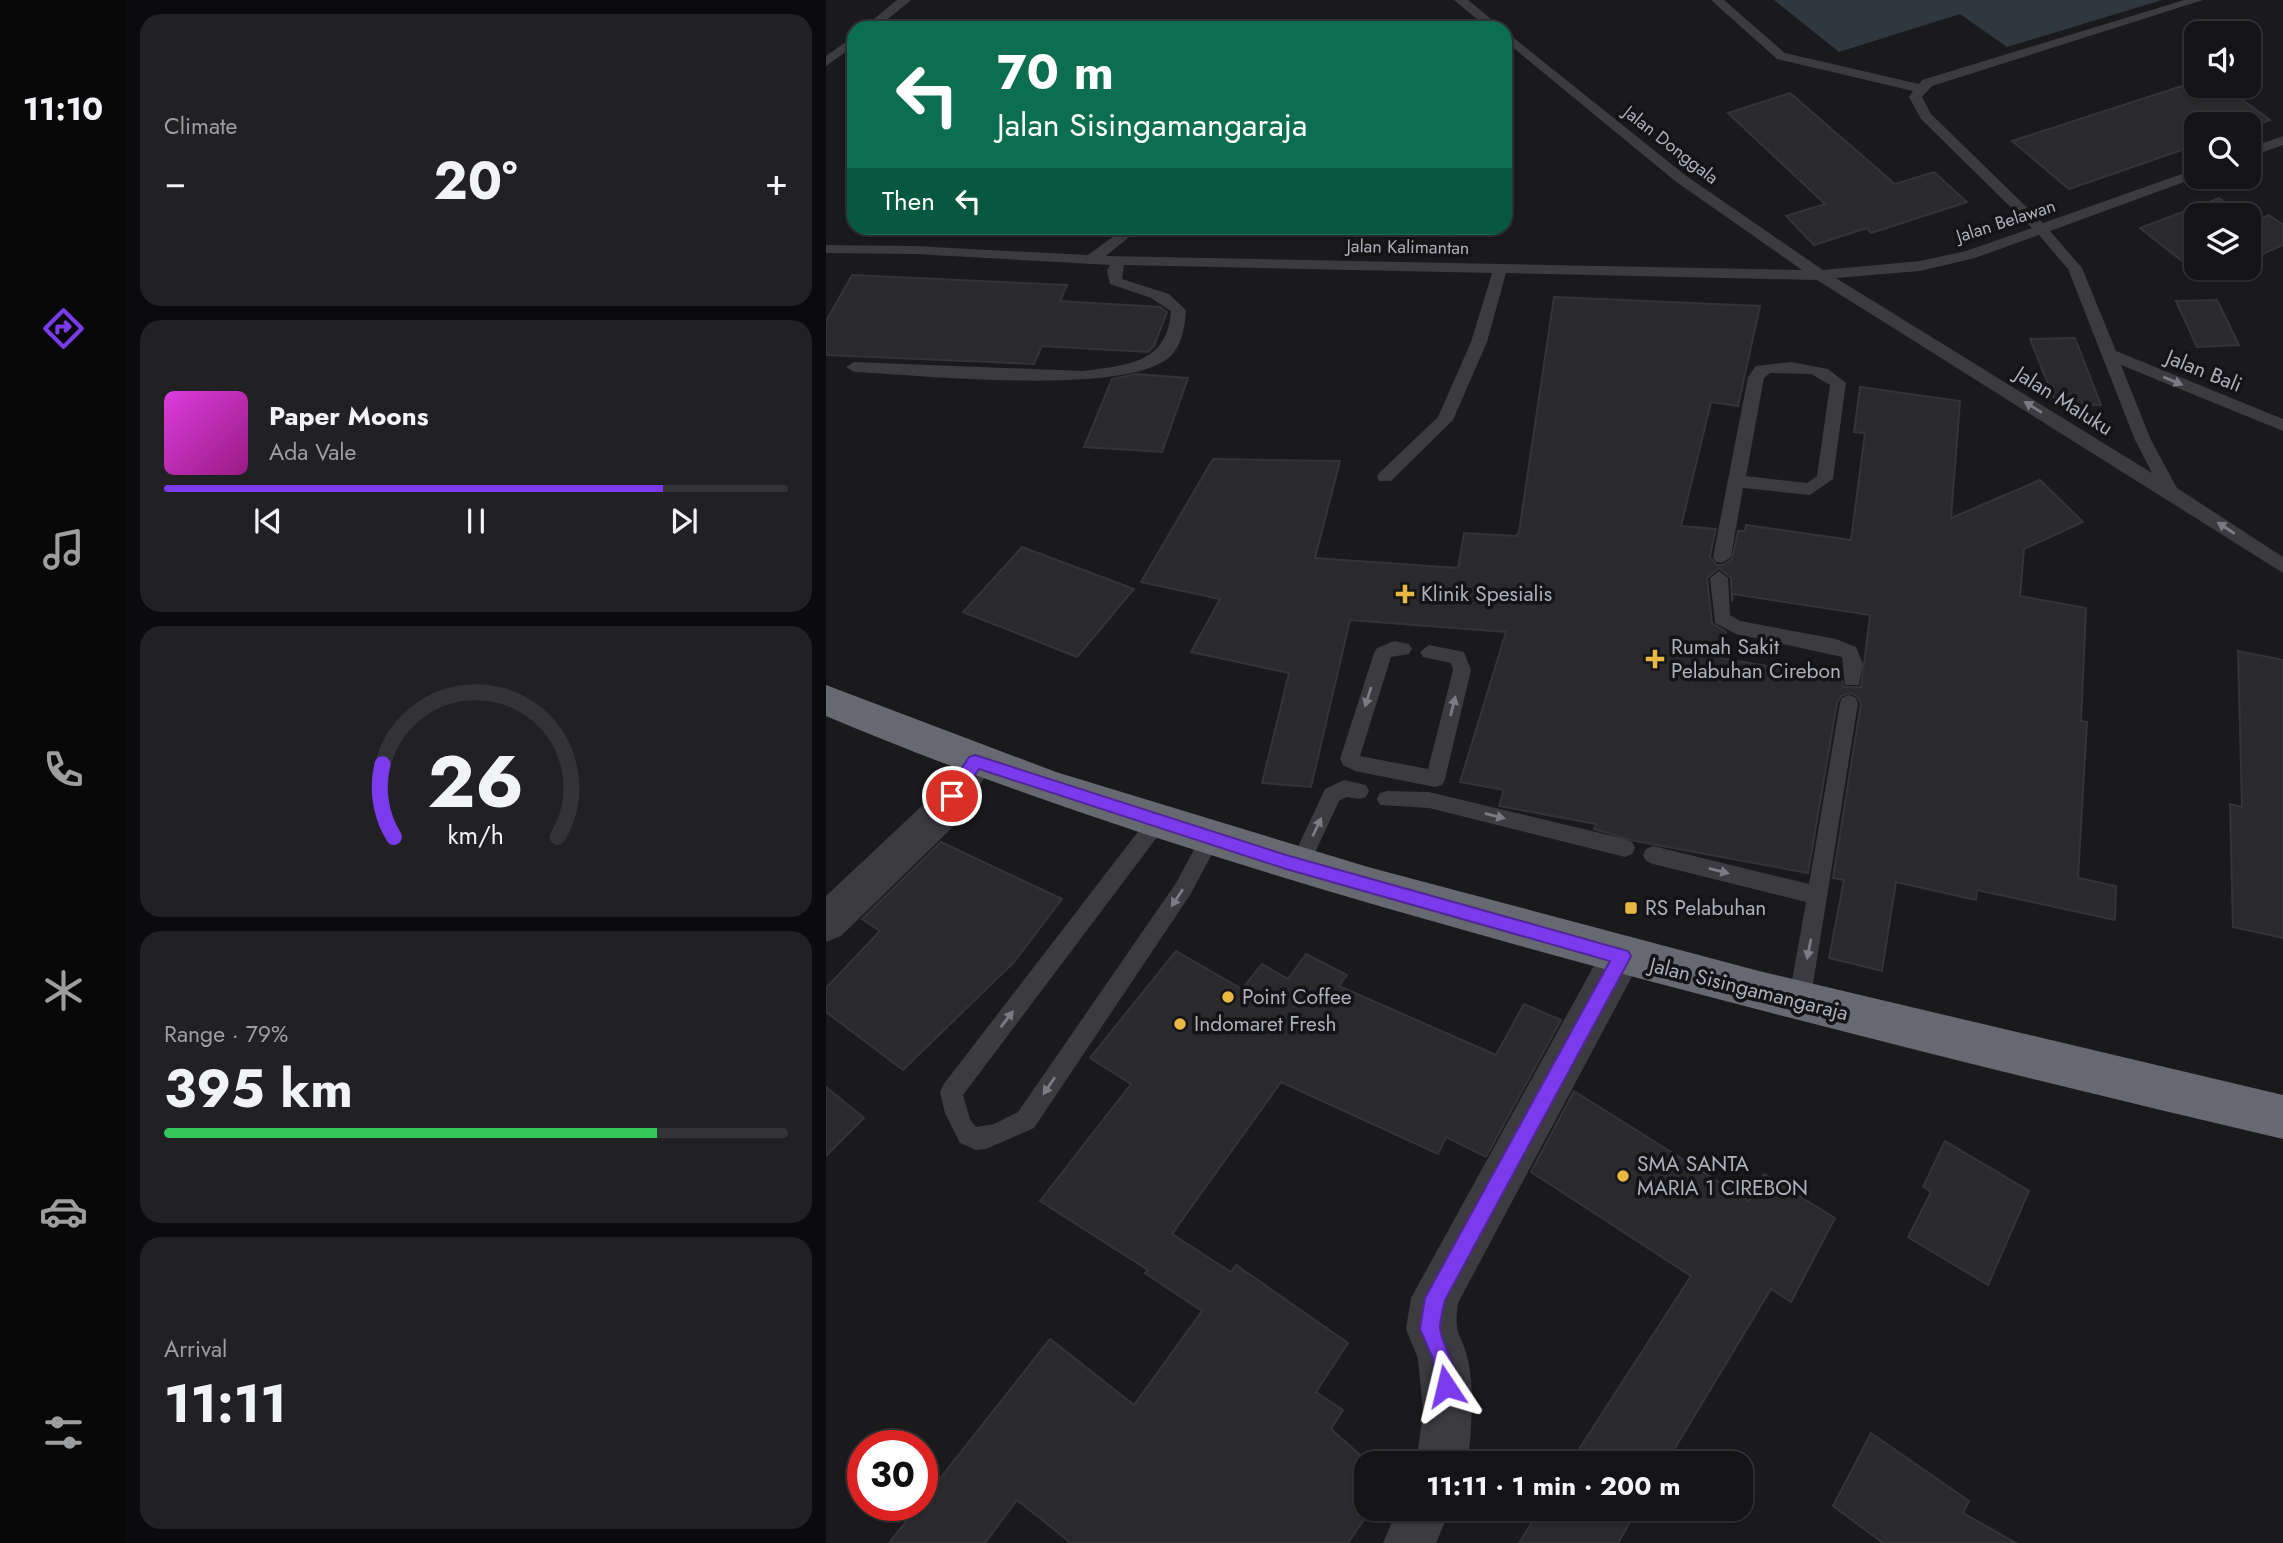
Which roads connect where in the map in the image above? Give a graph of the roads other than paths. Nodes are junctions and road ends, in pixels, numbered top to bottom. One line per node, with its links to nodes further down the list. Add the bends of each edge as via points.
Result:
1 (905, 0): 5 (lane)
2 (1460, 0): 6 (lane)
3 (1717, 0): 10 (lane, via 1781,56)
4 (2197, 0): 10 (lane, via 1927,83)
5 (878, 21)
6 (1487, 21)
7 (1512, 41): 20 (lane, Jalan Donggala, via 1680,178)
8 (847, 46): 9 (lane)
9 (826, 62)
10 (1922, 89): 14 (lane, via 1915,97 1926,116)
11 (2283, 140): 12 (lane)
12 (2261, 148)
13 (2184, 178): 14 (lane, Jalan Belawan)
14 (2043, 231): 20 (lane, Jalan Belawan, via 1920,266); 21 (lane, via 2075,268)
15 (1124, 235): 17 (lane)
16 (826, 249): 17 (lane, Jalan Kalimantan)
17 (1091, 260): 18 (lane, Jalan Kalimantan)
18 (1119, 261): 19 (lane, Jalan Kalimantan); 22 (lane, via 1115,281 1130,289 1166,295 1179,310 1172,342 1161,356 1083,376)
19 (1500, 269): 20 (lane, Jalan Kalimantan); 24 (lane, via 1479,342 1445,420)
20 (1821, 275): 26 (lane, Jalan Maluku, one-way to 20)
21 (2110, 355): 23 (lane, Jalan Bali, one-way to 23); 26 (lane, via 2143,440)
22 (854, 368)
23 (2283, 425)
24 (1385, 477)
25 (1737, 481): 25 (lane, via 1761,370 1775,366 1832,376 1838,383 1825,479 1810,489); 27 (lane)
26 (2171, 492): 28 (lane, Jalan Maluku, one-way to 26)
27 (1722, 557)
28 (2283, 566)
29 (1719, 578): 32 (lane, via 1721,618 1736,627 1836,646 1850,653)
30 (1403, 649): 36 (lane, one-way to 36, via 1382,653 1350,759)
31 (1429, 652): 36 (lane, one-way to 31, via 1462,670 1458,657)
32 (1852, 680)
33 (826, 700): 35 (highway, Jalan Sisingamangaraja)
34 (1849, 703): 45 (lane)
35 (975, 762): 40 (highway, Jalan Sisingamangaraja); 46 (street, via 941,813)
36 (1435, 779): 39 (lane)
37 (1359, 791): 44 (lane, one-way to 37, via 1332,795 1344,789)
38 (1387, 799): 39 (lane)
39 (1429, 800): 42 (lane, one-way to 42)
40 (1157, 822): 41 (highway, Jalan Sisingamangaraja); 41 (lane, one-way to 40, via 1183,889 1026,1120 989,1140 977,1140 964,1132 951,1093)
41 (1210, 839): 44 (highway, Jalan Sisingamangaraja)
42 (1625, 848)
43 (1653, 855): 45 (lane, one-way to 45)
44 (1299, 866): 47 (highway, Jalan Sisingamangaraja)
45 (1819, 896): 48 (lane, one-way to 48)
46 (826, 923)
47 (1622, 956): 48 (highway, Jalan Sisingamangaraja); 50 (street, via 1435,1298 1430,1329 1443,1359 1448,1412)
48 (1799, 1003): 49 (highway, Jalan Sisingamangaraja)
49 (2283, 1117)
50 (1443, 1451)
51 (1419, 1521): 52 (street)
52 (1409, 1543)

